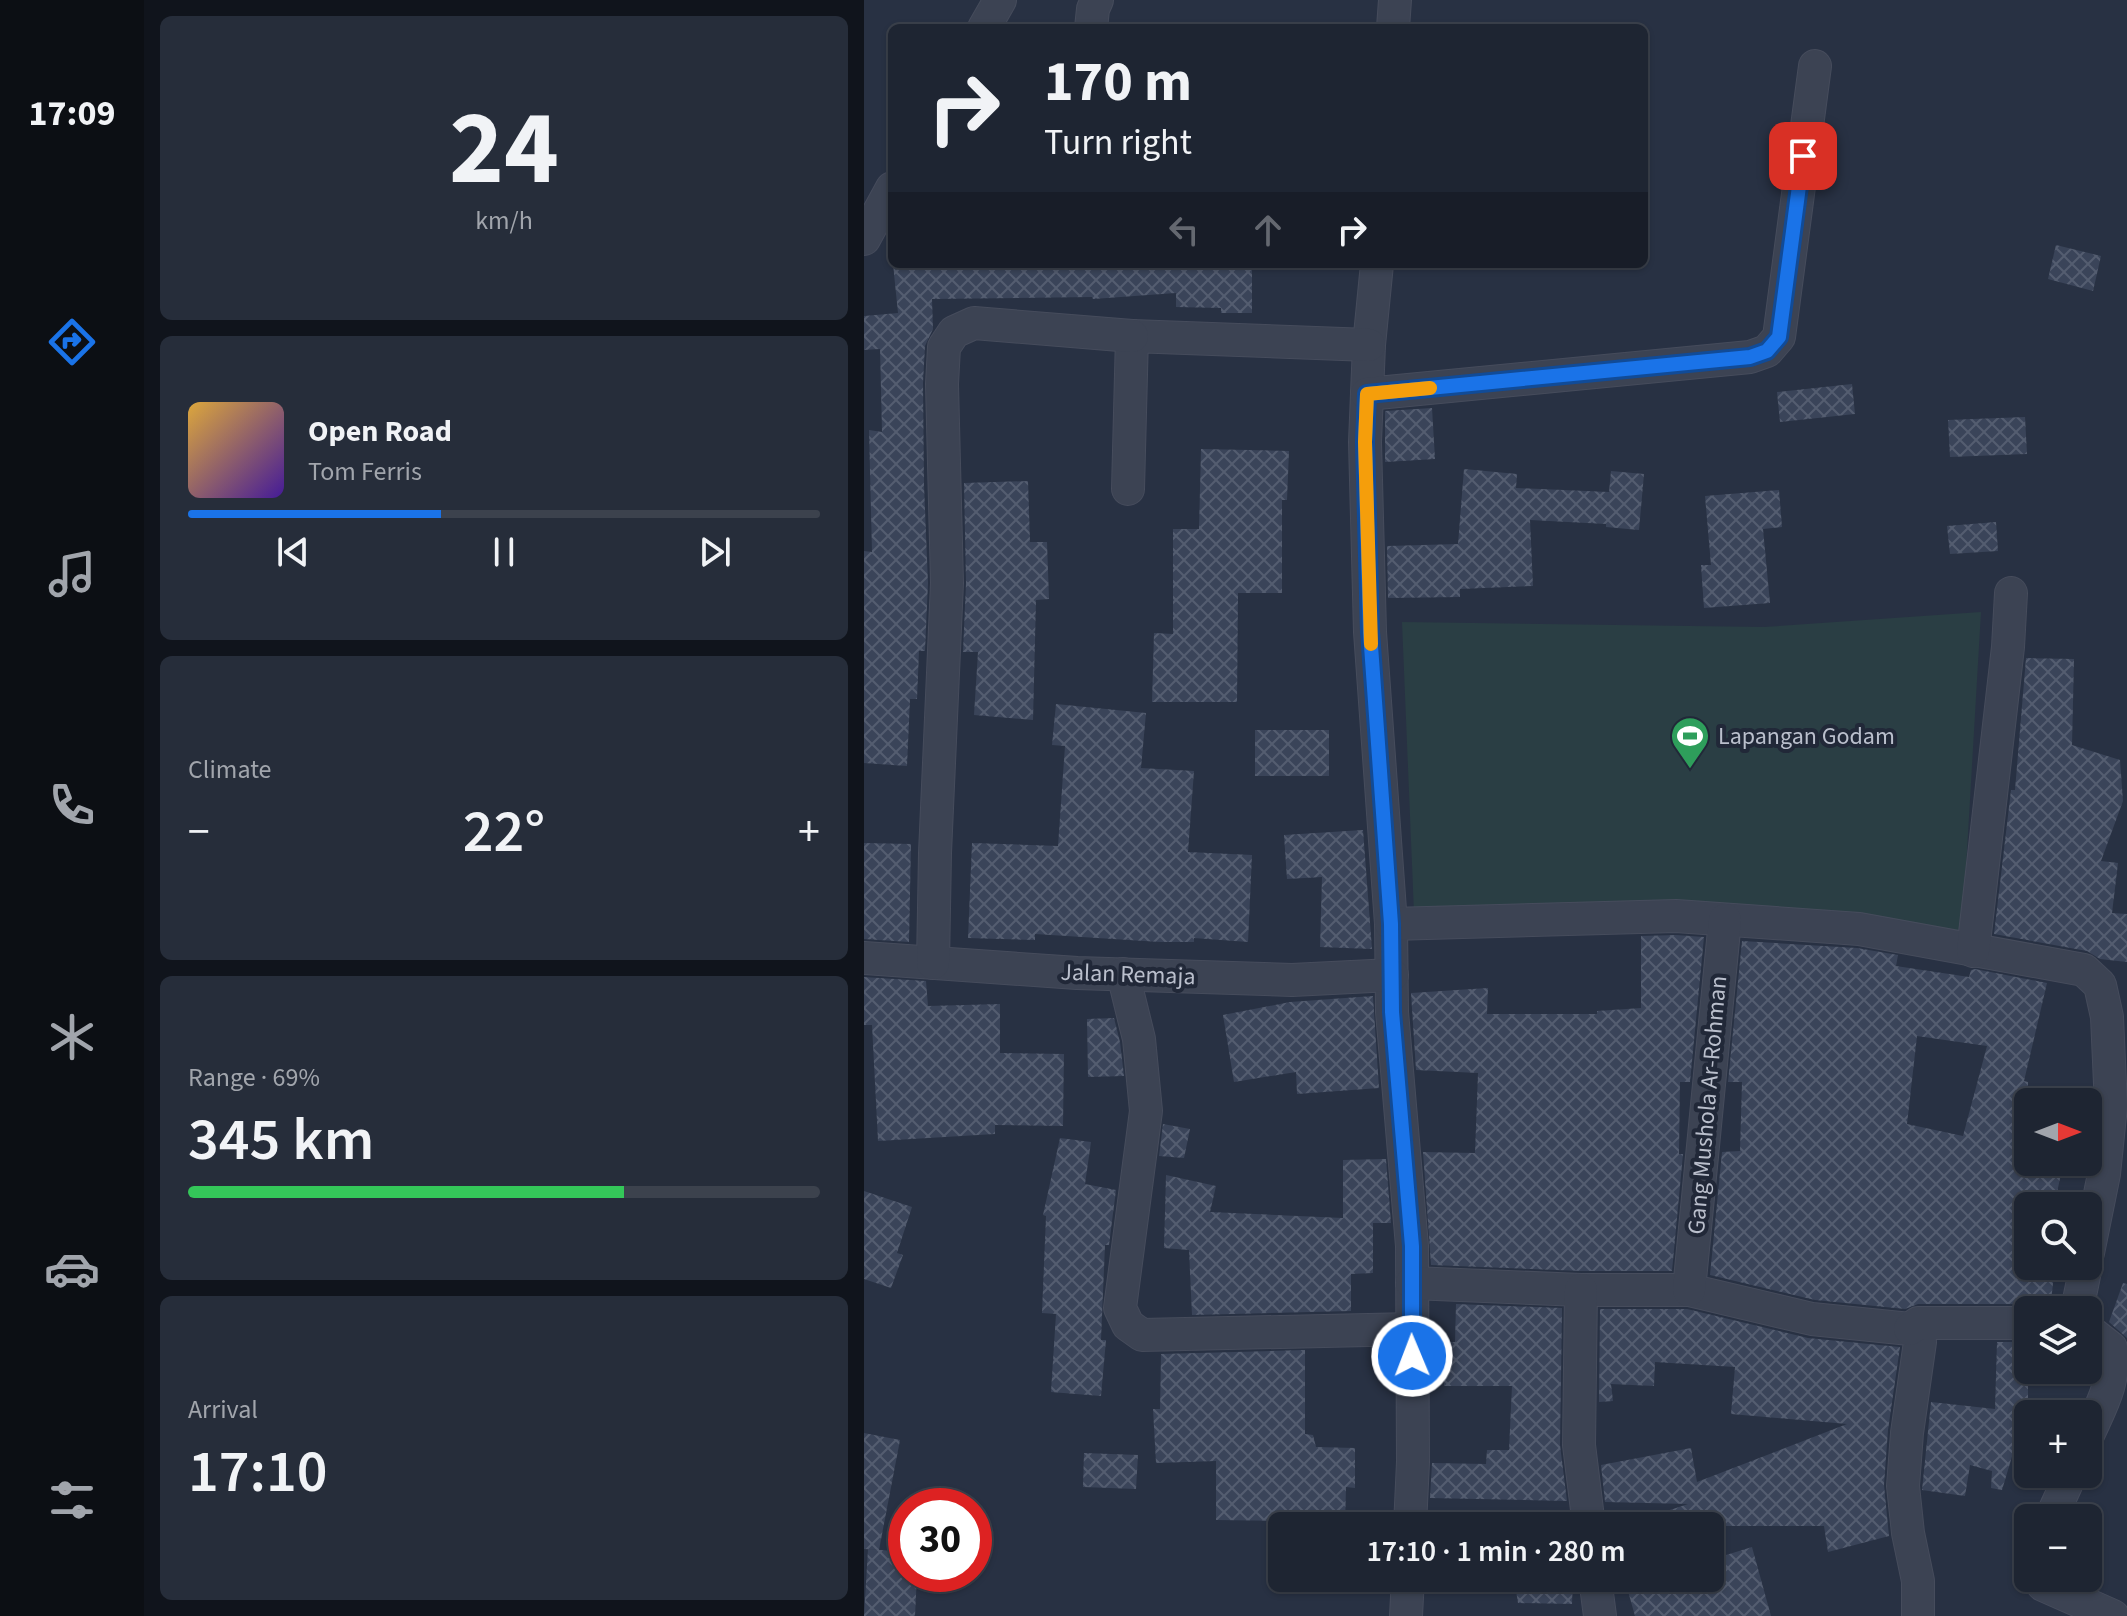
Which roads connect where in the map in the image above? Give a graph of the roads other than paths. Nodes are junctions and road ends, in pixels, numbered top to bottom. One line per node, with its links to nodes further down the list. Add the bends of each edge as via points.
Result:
1 (1000, 0): 4 (street)
2 (1097, 0): 5 (street)
3 (1395, 0): 6 (street)
4 (986, 24)
5 (1091, 24)
6 (1393, 24)
7 (1815, 66): 13 (street, via 1779,337 1767,351 1750,357)
8 (888, 198): 9 (street)
9 (874, 235)
10 (1377, 268): 12 (street)
11 (1132, 336): 12 (street); 14 (street); 20 (street, via 974,323 954,332 944,347 947,583)
12 (1369, 345): 13 (street)
13 (1367, 394): 17 (street, via 1370,632)
14 (1128, 489)
15 (2011, 593): 18 (street)
16 (1725, 920): 17 (street, via 1676,916); 18 (street, via 1859,929); 26 (street, Gang Mushola Ar-Rohman)
17 (1391, 924): 22 (street)
18 (1973, 951): 23 (street, via 2084,970 2100,985 2107,1017 2111,1106)
19 (864, 958): 20 (street, Jalan Remaja)
20 (933, 963): 21 (street, Jalan Remaja)
21 (1123, 974): 22 (street, Jalan Remaja, via 1292,980); 28 (street, via 1139,1039 1146,1111 1120,1308 1128,1325 1142,1335)
22 (1392, 975): 24 (street)
23 (2100, 1192)
24 (1412, 1283): 25 (street); 28 (street)
25 (1581, 1290): 26 (street); 33 (street, via 1579,1445)
26 (1689, 1290): 29 (street, via 1812,1319)
27 (2014, 1323): 29 (street, via 1918,1323)
28 (1412, 1329): 32 (street)
29 (1910, 1329): 39 (street, via 1920,1342 1903,1486 1918,1581)
30 (2102, 1341): 31 (street, via 2111,1348 2114,1364)
31 (2102, 1404)
32 (1411, 1512)
33 (1587, 1512)
34 (1407, 1592): 37 (street)
35 (1597, 1592): 38 (street)
36 (2059, 1592): 40 (street)
37 (1406, 1616)
38 (1600, 1616)
39 (1918, 1616)
40 (2113, 1616)

